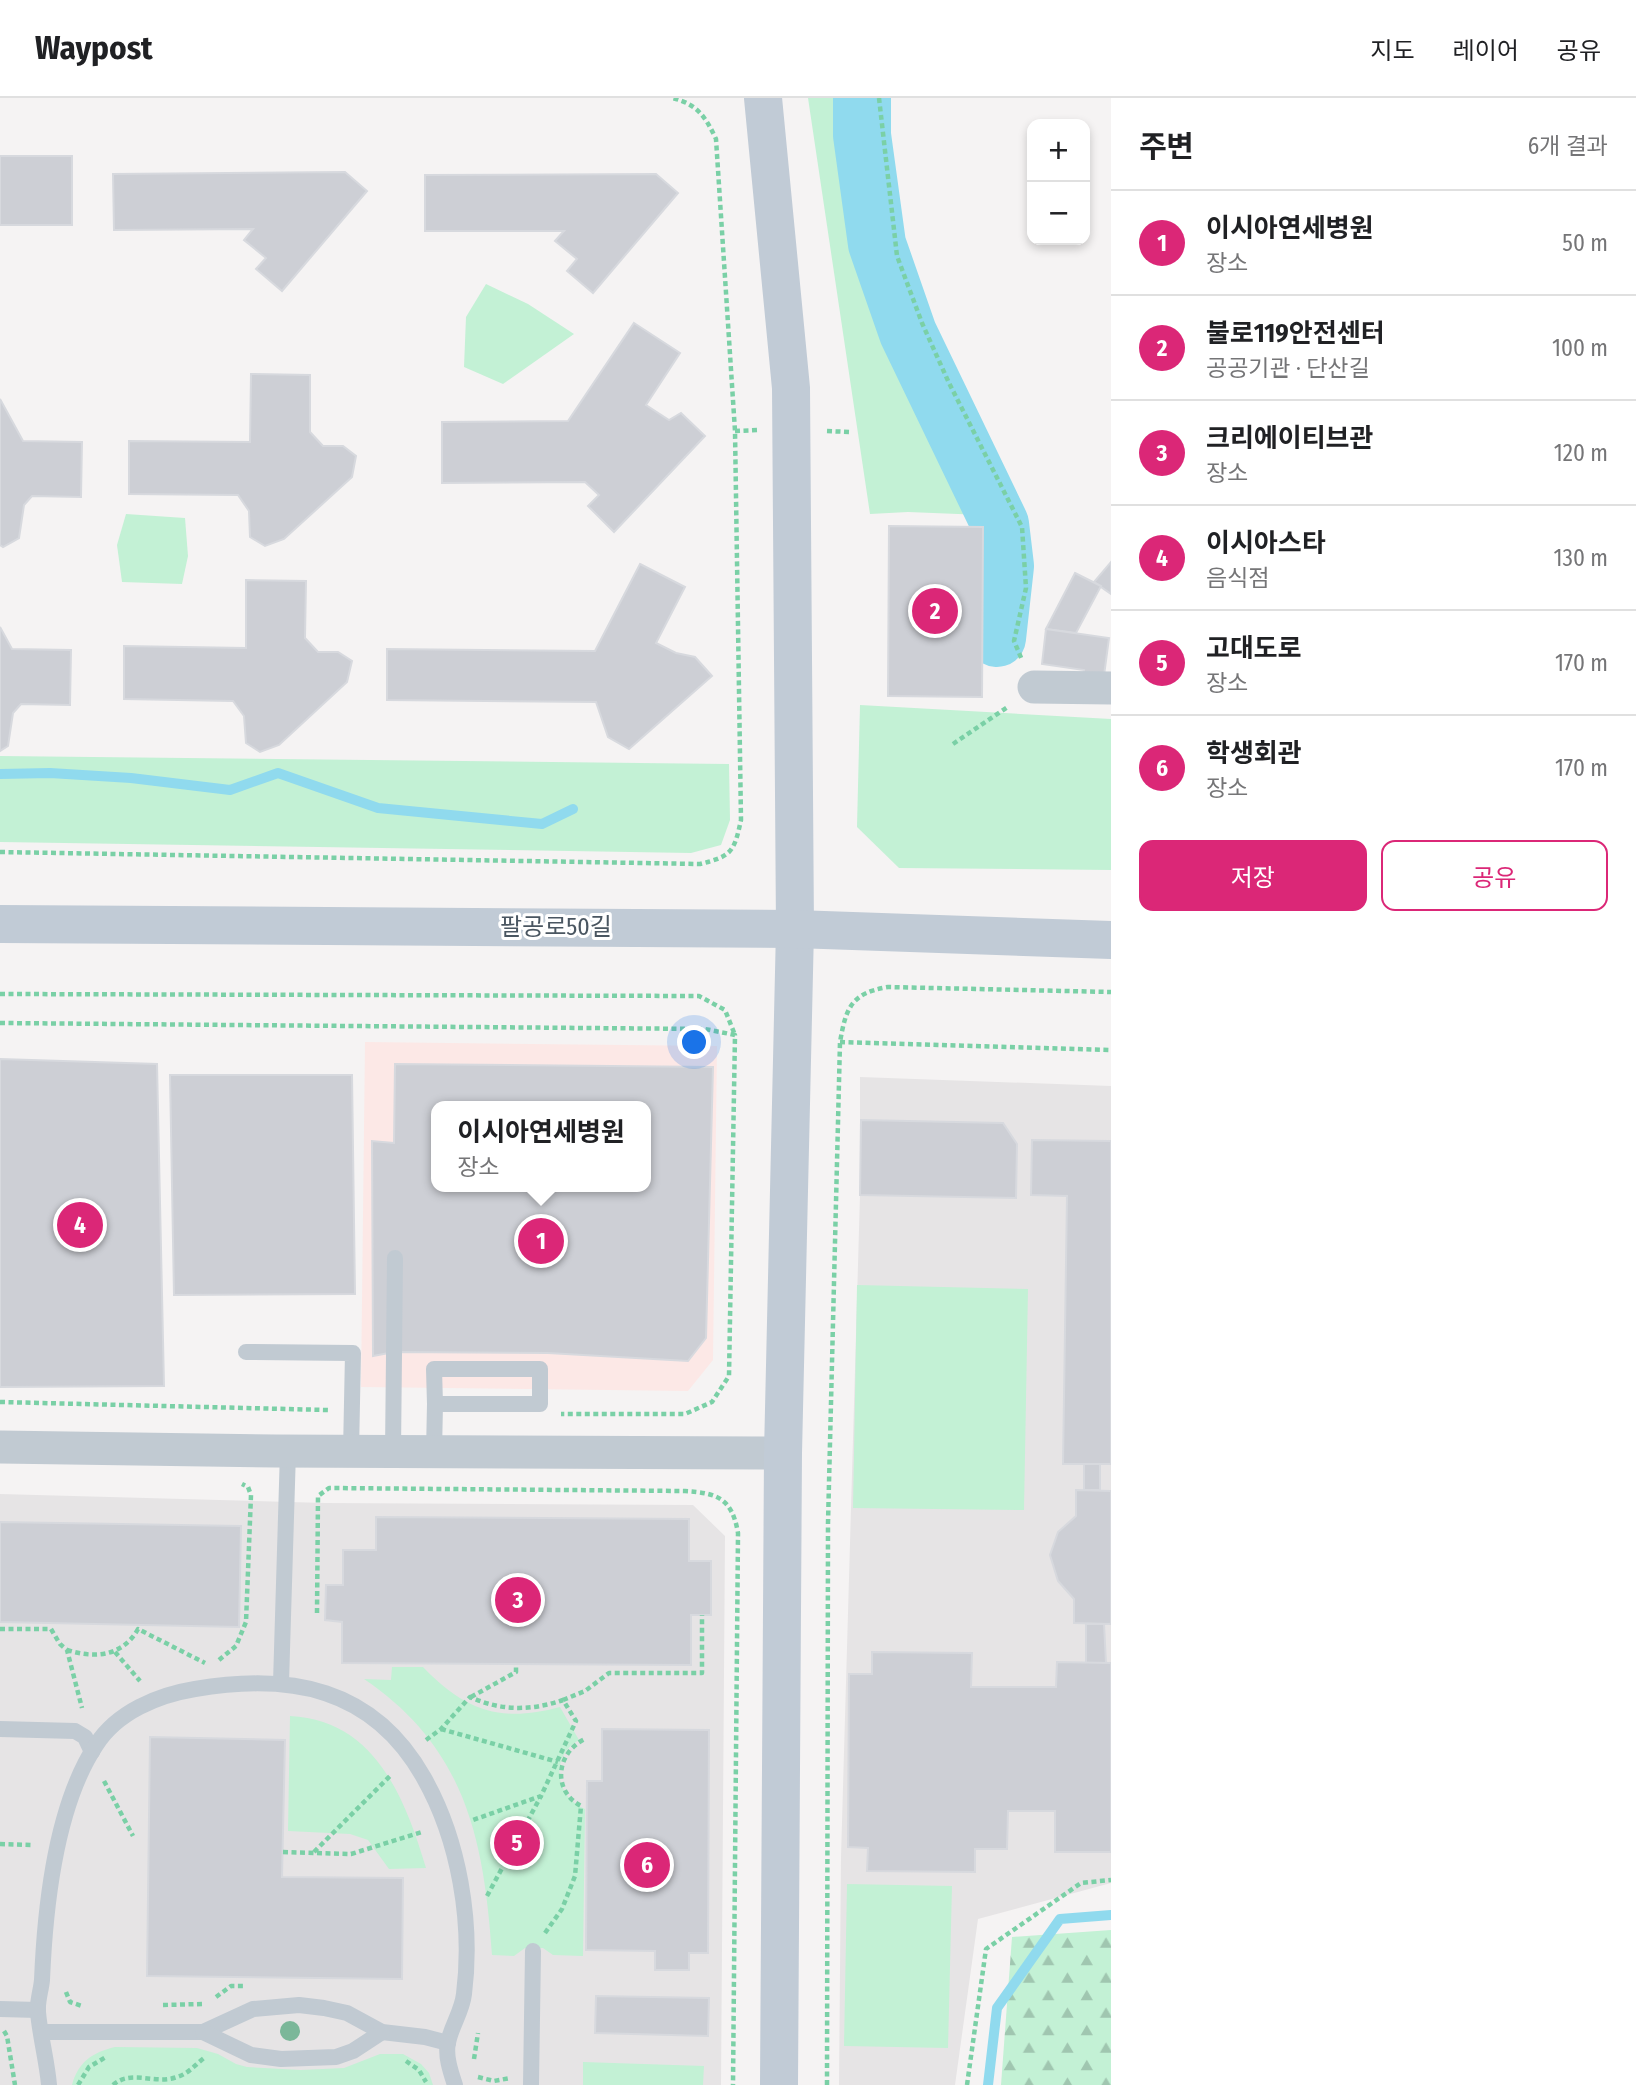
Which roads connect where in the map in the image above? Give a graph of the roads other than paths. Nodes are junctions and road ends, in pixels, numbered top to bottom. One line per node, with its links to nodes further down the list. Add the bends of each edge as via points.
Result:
1 (763, 98): 5 (street, via 791,388)
2 (1034, 687): 3 (street)
3 (1111, 688)
4 (0, 924): 5 (street, 팔공로50길)
5 (795, 929): 6 (street, 팔공로50길); 15 (street)
6 (1111, 940)
7 (395, 1258): 13 (lane)
8 (246, 1352): 12 (lane, via 353,1353)
9 (435, 1404): 9 (lane, via 540,1404 540,1369 434,1369); 14 (lane)
10 (0, 1447): 11 (street)
11 (288, 1451): 12 (street); 16 (lane)
12 (351, 1452): 13 (street)
13 (393, 1452): 14 (street)
14 (434, 1452): 15 (street)
15 (783, 1454): 29 (street)
16 (281, 1683): 18 (lane, via 211,1686 162,1697 121,1720); 25 (lane, via 331,1695 366,1713 402,1746 428,1786 456,1866 466,1940 464,2000)
17 (0, 1729): 18 (lane, via 75,1731 85,1737)
18 (92, 1752): 21 (lane, via 58,1845)
19 (533, 1951): 28 (lane)
20 (0, 2009): 21 (lane)
21 (38, 2010): 22 (lane)
22 (42, 2032): 23 (lane); 26 (lane)
23 (203, 2032): 24 (lane, via 253,2009 299,2006 347,2013); 24 (lane, via 251,2055 281,2059 336,2057)
24 (382, 2032): 25 (lane)
25 (448, 2043): 27 (lane)
26 (49, 2085)
27 (455, 2085)
28 (531, 2085)
29 (779, 2085)

